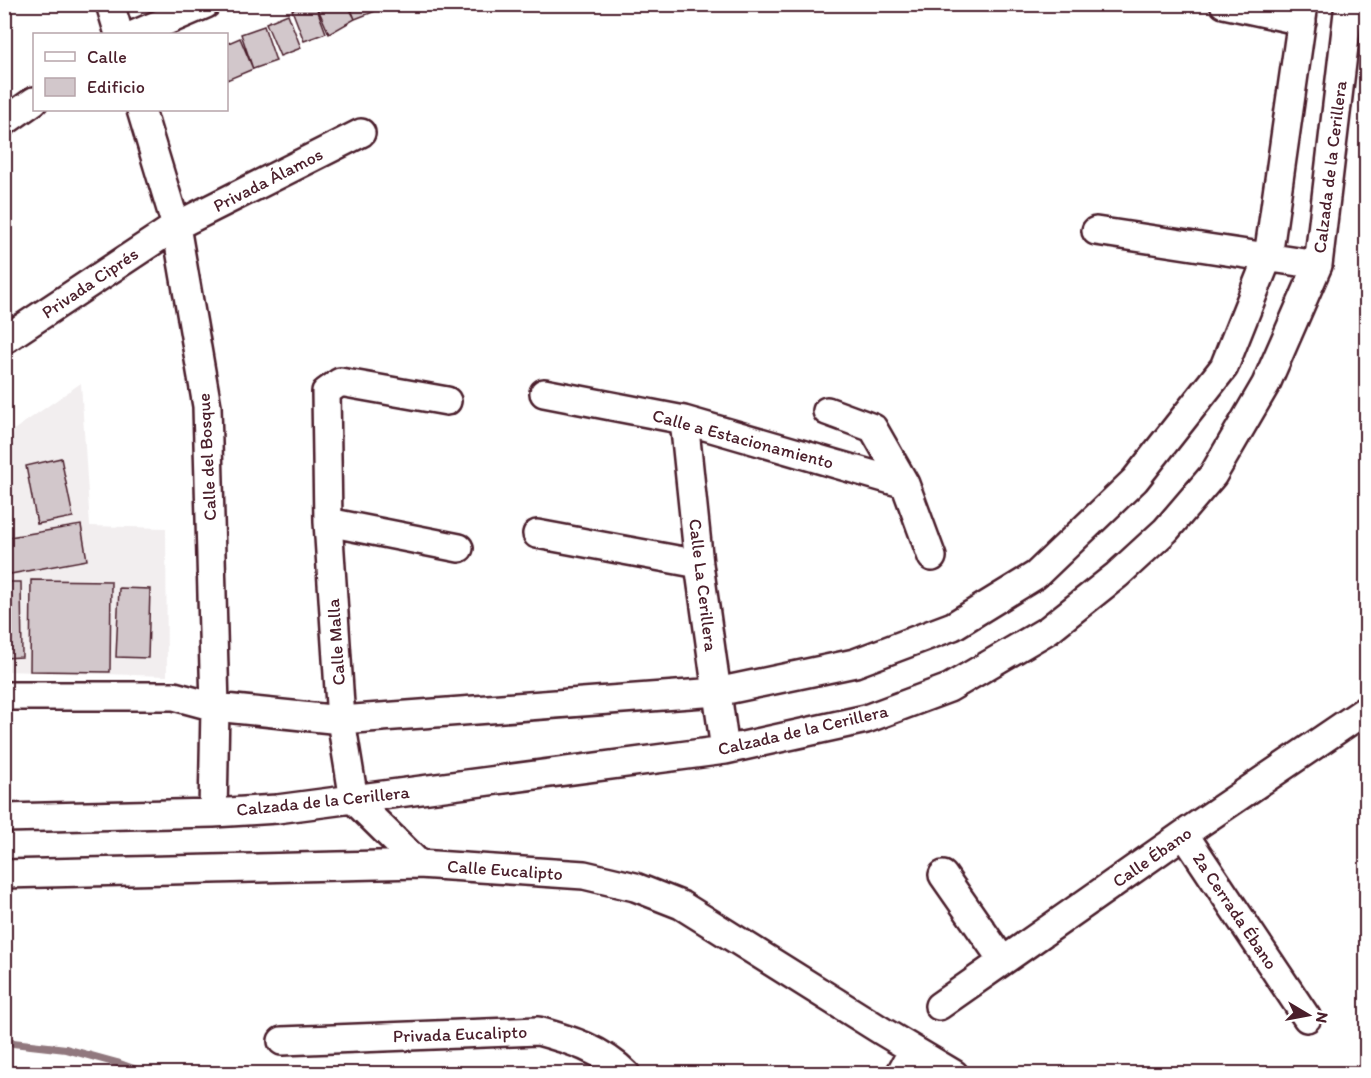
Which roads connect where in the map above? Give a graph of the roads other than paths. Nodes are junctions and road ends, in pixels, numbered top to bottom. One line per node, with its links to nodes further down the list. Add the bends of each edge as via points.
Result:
1 (110, 4): 6 (street)
2 (206, 4): 7 (street)
3 (1224, 4): 5 (street)
4 (1349, 4): 15 (street, Calzada de la Cerillera)
5 (1303, 13): 14 (street)
6 (119, 33)
7 (137, 33)
8 (33, 102): 10 (street)
9 (141, 111): 12 (street, Calle del Bosque)
10 (4, 122)
11 (361, 133): 12 (street, Privada Álamos)
12 (176, 226): 16 (street, Privada Ciprés); 29 (street, Calle del Bosque, via 207,406)
13 (1096, 231): 14 (street)
14 (1268, 257): 15 (street); 27 (street, via 1224,367 1135,480 1036,574 953,626 855,663)
15 (1318, 264): 32 (street, Calzada de la Cerillera, via 1266,384 1213,475 1166,530 1117,575 1048,630 949,688 866,719)
16 (4, 340)
17 (544, 393): 20 (street, Calle a Estacionamiento)
18 (447, 400): 22 (street, Calle Malla, via 340,382 326,392)
19 (827, 411): 21 (street, via 873,428)
20 (684, 420): 21 (street, Calle a Estacionamiento); 26 (street, Calle La Cerillera)
21 (904, 484): 25 (street)
22 (328, 522): 24 (street); 31 (street, Calle Malla)
23 (537, 534): 26 (street)
24 (459, 548)
25 (932, 556)
26 (699, 564): 27 (street, Calle La Cerillera)
27 (717, 692): 31 (street); 32 (street, Calle La Cerillera)
28 (4, 696): 29 (street, via 174,696)
29 (214, 707): 31 (street); 34 (street, Calle del Bosque)
30 (1366, 710): 36 (street, Calle Ébano)
31 (341, 720): 33 (street, Calle Malla)
32 (725, 750): 33 (street, Calzada de la Cerillera)
33 (354, 800): 34 (street, Calzada de la Cerillera); 37 (street)
34 (213, 813): 35 (street, Calzada de la Cerillera)
35 (4, 818)
36 (1184, 834): 40 (street, Calle Ébano); 42 (street, 2a Cerrada Ébano)
37 (419, 864): 38 (street, Calle Eucalipto); 44 (street, Calle Eucalipto, via 584,875 635,887 681,905)
38 (4, 874)
39 (943, 875): 40 (street)
40 (1003, 961): 41 (street, Calle Ébano)
41 (939, 1006)
42 (1307, 1018)
43 (282, 1041): 45 (street, Privada Eucalipto, via 538,1031 576,1042 613,1060)
44 (913, 1050): 46 (street); 47 (street, Calle Eucalipto)
45 (626, 1074)
46 (900, 1074)
47 (954, 1074)

